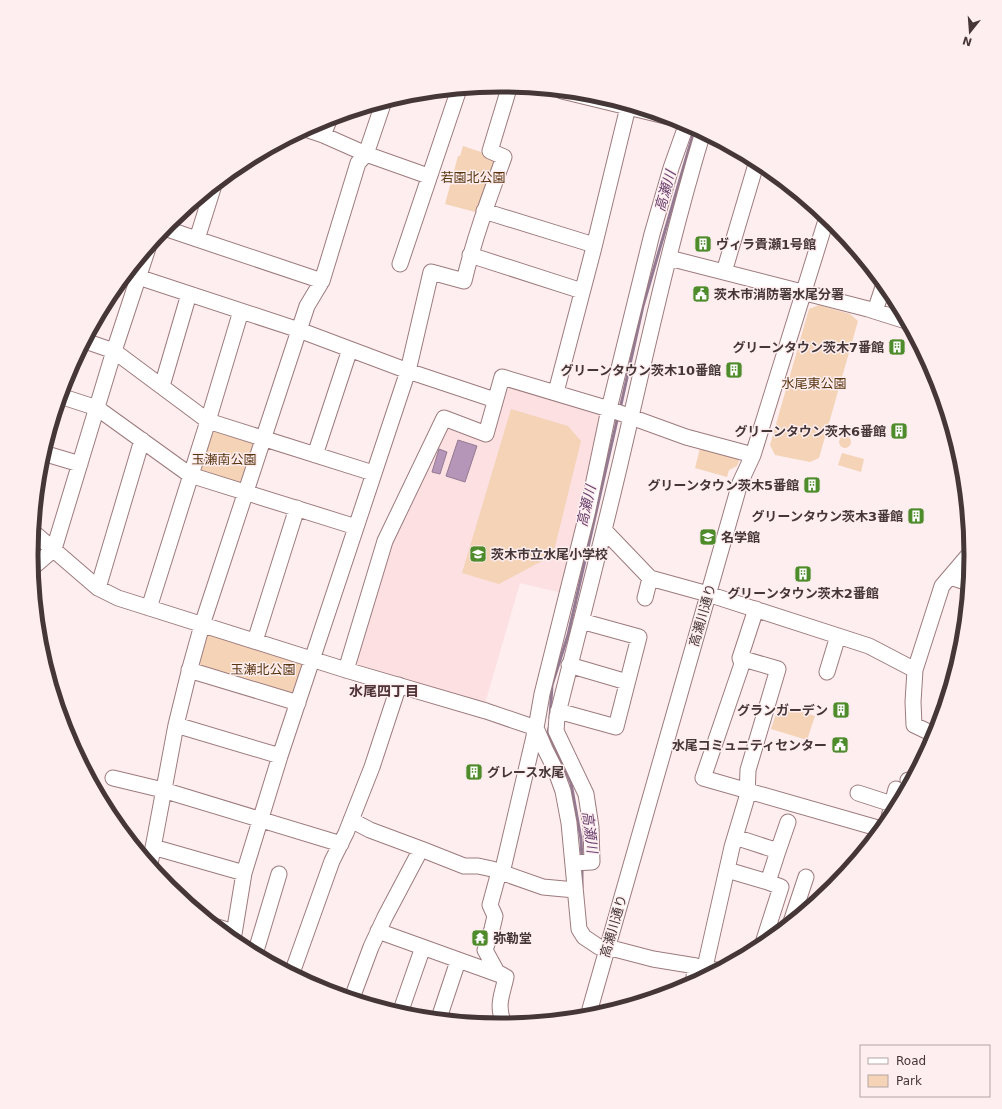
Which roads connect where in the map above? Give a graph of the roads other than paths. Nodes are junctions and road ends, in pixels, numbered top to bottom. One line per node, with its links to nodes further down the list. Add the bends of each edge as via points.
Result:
1 (508, 92): 14 (street, via 490,151 504,157)
2 (457, 93): 12 (street)
3 (382, 107): 10 (street)
4 (628, 109): 18 (street)
5 (327, 126): 8 (street)
6 (685, 130): 43 (street, via 652,234)
7 (313, 132): 8 (street)
8 (323, 135): 10 (street)
9 (702, 137): 20 (street)
10 (366, 154): 12 (street); 25 (street, via 358,163)
11 (755, 168): 23 (street)
12 (428, 176): 22 (street)
13 (211, 193): 17 (street)
14 (484, 211): 18 (street); 19 (street)
15 (825, 224): 28 (street, 高瀬川通り)
16 (171, 230): 17 (street)
17 (197, 239): 25 (street)
18 (594, 245): 26 (street)
19 (470, 256): 26 (street); 37 (street, via 464,281 431,272)
20 (669, 258): 23 (street); 44 (street)
21 (144, 261): 24 (street)
22 (400, 264)
23 (724, 272): 28 (street)
24 (138, 277): 29 (street); 36 (street)
25 (322, 281): 33 (street, via 307,306)
26 (582, 291): 39 (street)
27 (882, 291): 31 (street)
28 (803, 293): 31 (street); 50 (street, 高瀬川通り)
29 (189, 294): 30 (street); 38 (street)
30 (241, 311): 33 (street); 45 (street)
31 (875, 311): 32 (street)
32 (899, 319)
33 (299, 330): 35 (street); 46 (street)
34 (90, 342): 36 (street)
35 (350, 349): 37 (street); 49 (street)
36 (114, 351): 38 (street); 42 (street)
37 (408, 371): 41 (street); 52 (street)
38 (162, 386): 45 (street)
39 (556, 392): 41 (street, via 502,377); 43 (street)
40 (66, 398): 42 (street)
41 (496, 400): 78 (street, via 486,434 444,418 385,541)
42 (97, 408): 47 (street); 51 (street)
43 (609, 409): 44 (street); 86 (street)
44 (631, 417): 50 (street, via 686,437); 57 (street)
45 (208, 421): 46 (street); 53 (street)
46 (263, 439): 49 (street); 54 (street)
47 (142, 440): 53 (street); 65 (street)
48 (49, 455): 51 (street)
49 (315, 455): 52 (street)
50 (753, 455): 66 (street, 高瀬川通り, via 740,483)
51 (80, 464): 59 (street)
52 (373, 473): 56 (street)
53 (190, 475): 54 (street); 68 (street)
54 (246, 492): 55 (street); 71 (street)
55 (297, 508): 56 (street); 73 (street)
56 (356, 527): 75 (street)
57 (604, 530): 63 (street); 70 (street)
58 (39, 537): 59 (street)
59 (54, 549): 61 (street); 65 (street)
60 (964, 561): 62 (street)
61 (38, 563)
62 (950, 577): 64 (street); 79 (street, via 942,586)
63 (650, 578): 66 (street); 67 (street)
64 (963, 581)
65 (98, 588): 68 (street, via 118,598)
66 (708, 594): 69 (street); 118 (street, 高瀬川通り)
67 (645, 598)
68 (149, 608): 71 (street)
69 (756, 609): 72 (street); 74 (street)
70 (581, 621): 76 (street); 81 (street, via 639,637)
71 (202, 625): 73 (street); 77 (street)
72 (838, 636): 79 (street, via 869,646); 80 (street)
73 (255, 641): 75 (street)
74 (740, 658): 91 (street, via 778,669 748,770); 91 (street, via 742,664 703,778)
75 (312, 659): 78 (street); 83 (street)
76 (569, 664): 81 (street); 84 (street)
77 (189, 670): 83 (street); 85 (street)
78 (346, 670): 82 (street)
79 (915, 670): 87 (street, via 914,725)
80 (827, 672)
81 (627, 682): 84 (street, via 616,727)
82 (399, 685): 86 (street); 95 (street, via 372,767)
83 (298, 703): 88 (street)
84 (558, 711): 104 (street, via 556,731 586,794 591,827 592,862)
85 (176, 725): 88 (street); 90 (street)
86 (536, 728): 104 (street, via 563,791 570,823); 107 (street)
87 (929, 732)
88 (280, 756): 94 (street)
89 (113, 778): 90 (street)
90 (163, 790): 94 (street); 100 (street)
91 (747, 791): 97 (street); 98 (street)
92 (858, 793): 93 (street)
93 (892, 804)
94 (261, 819): 99 (street); 106 (street)
95 (351, 820): 99 (street); 101 (street)
96 (788, 822): 102 (street)
97 (875, 827)
98 (735, 837): 102 (street); 120 (street)
99 (341, 844): 121 (street, via 332,861)
100 (153, 846): 103 (street); 106 (street)
101 (421, 849): 107 (street, via 464,866 478,866); 113 (street)
102 (778, 851): 110 (street)
103 (151, 858)
104 (573, 863): 111 (street)
105 (734, 872): 110 (street)
106 (244, 873): 114 (street)
107 (500, 873): 111 (street, via 542,887); 122 (street, via 490,905 495,916 485,950 498,972)
108 (279, 874): 116 (street)
109 (806, 877): 112 (street)
110 (768, 882): 115 (street, via 781,887)
111 (575, 890): 118 (street, via 579,929 592,943 599,947)
112 (794, 913)
113 (378, 931): 117 (street); 123 (street)
114 (235, 933)
115 (766, 934)
116 (257, 947)
117 (423, 947): 119 (street); 124 (street)
118 (607, 947): 120 (street, via 653,959); 125 (street, 高瀬川通り)
119 (458, 961): 122 (street); 126 (street)
120 (706, 968)
121 (294, 969)
122 (506, 977): 127 (street, via 499,1001)
123 (354, 993)
124 (402, 1007)
125 (593, 1008)
126 (440, 1014)
127 (502, 1018)

